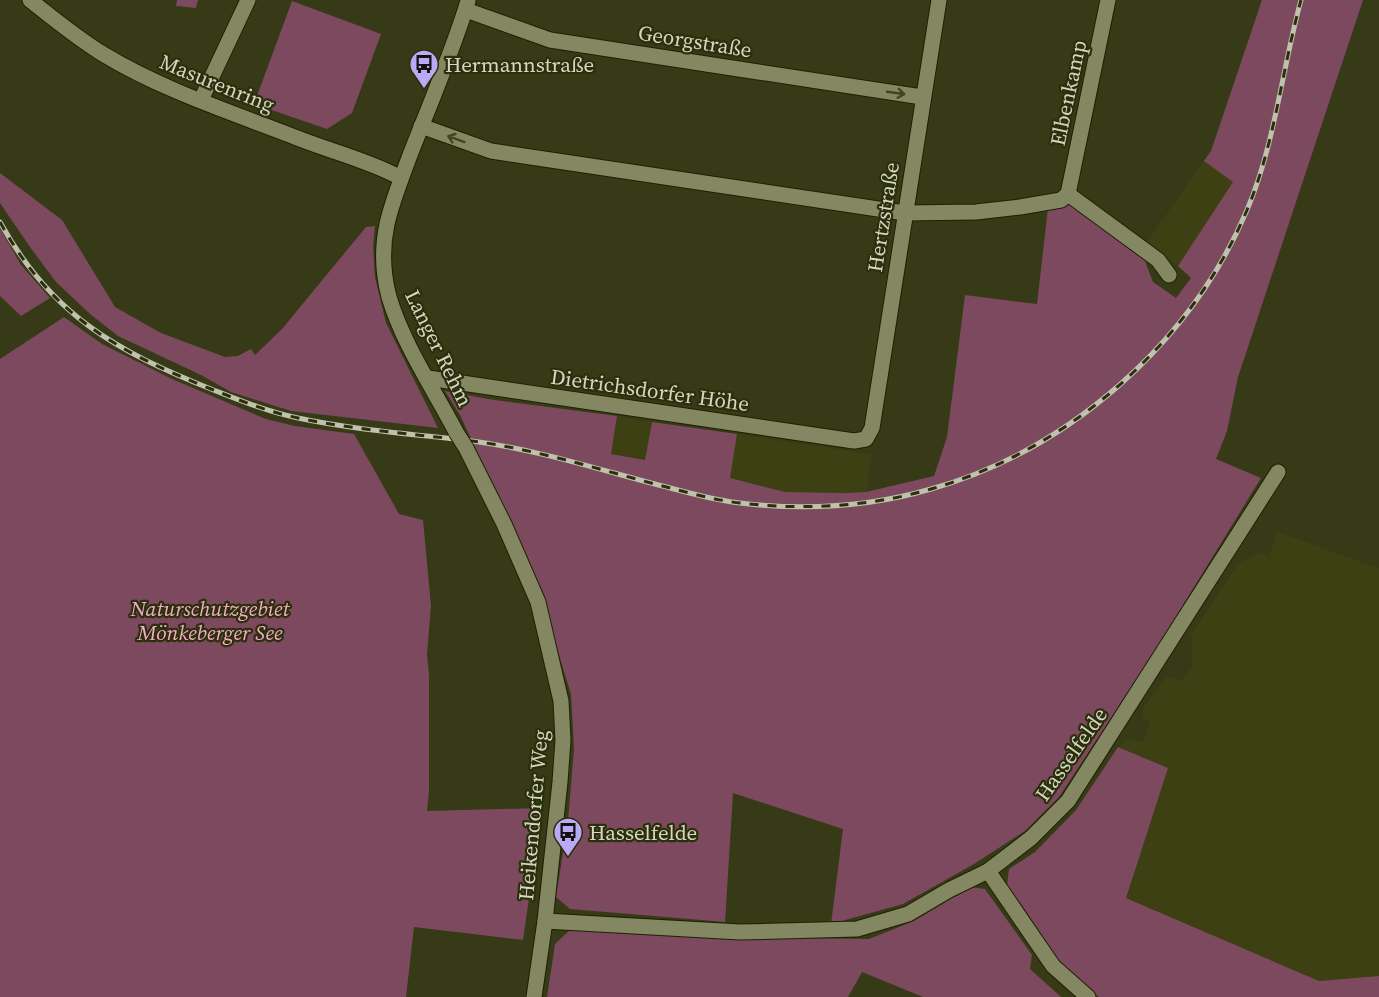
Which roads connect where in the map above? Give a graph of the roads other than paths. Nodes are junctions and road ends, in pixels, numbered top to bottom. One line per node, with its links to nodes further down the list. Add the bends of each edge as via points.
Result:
1 (30, 0): 7 (street, Masurenring, via 104,54 164,86)
2 (248, 0): 7 (street)
3 (939, 0): 6 (street, Hertzstraße)
4 (1108, 0): 10 (street, Elbenkamp)
5 (467, 5): 6 (street, Georgstraße, one-way to 6, via 550,40); 8 (street, Langer Rehm)
6 (922, 97): 11 (street, Hertzstraße)
7 (201, 100): 9 (street, Masurenring)
8 (421, 126): 9 (street, Langer Rehm); 11 (street, one-way to 8, via 491,151)
9 (402, 178): 13 (street, Langer Rehm, via 387,224 384,270 397,319)
10 (1068, 194): 11 (street, via 1060,200 1020,207); 12 (street, via 1158,260)
11 (905, 213): 14 (street, Hertzstraße, via 872,428)
12 (1169, 275)
13 (428, 378): 14 (street, Dietrichsdorfer Höhe, via 854,441); 16 (street, Langer Rehm, bridge, via 504,524)
14 (866, 439)
15 (1278, 472): 17 (street, Hasselfelde, via 1068,801 1032,838)
16 (538, 602): 18 (street, Heikendorfer Weg, via 561,701 563,740)
17 (988, 871): 18 (street, Hasselfelde, via 908,914 857,929 740,932); 20 (street, via 1053,966)
18 (545, 921): 19 (street, Heikendorfer Weg)
19 (534, 997)
20 (1088, 997)

